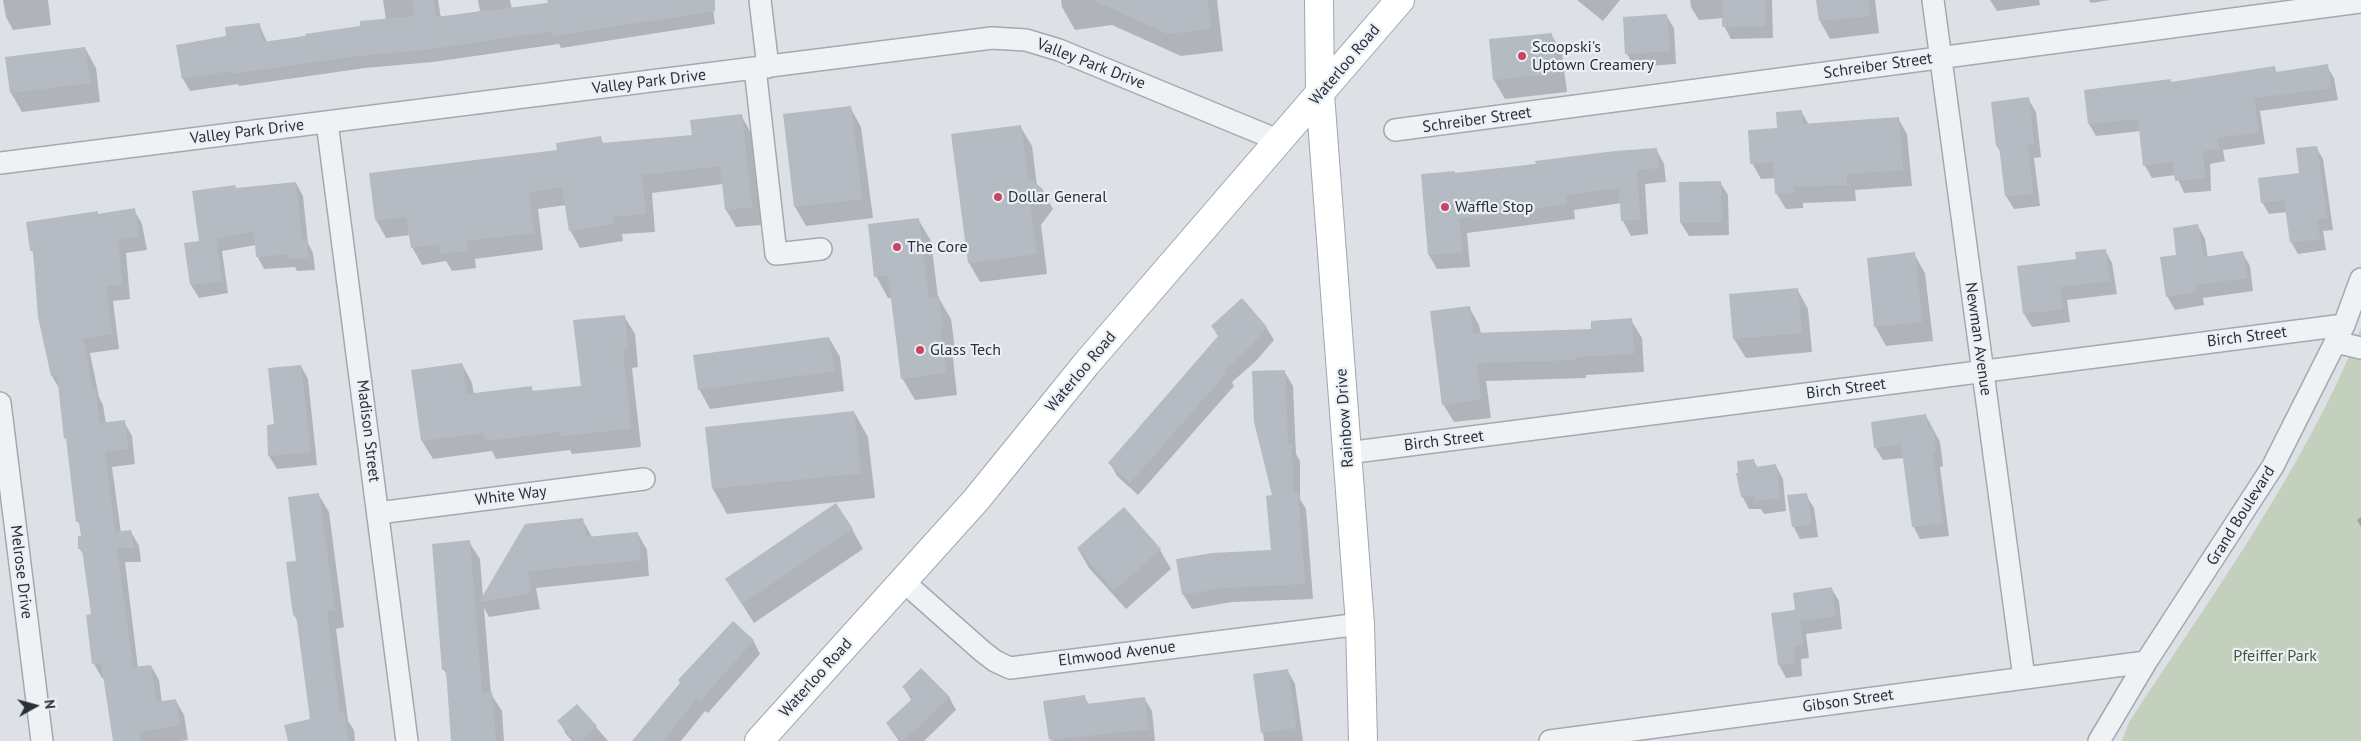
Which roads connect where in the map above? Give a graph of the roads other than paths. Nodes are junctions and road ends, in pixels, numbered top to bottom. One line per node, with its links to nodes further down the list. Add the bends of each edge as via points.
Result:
1 (760, 0): 7 (street)
2 (1319, 0): 8 (main road, Rainbow Drive)
3 (1400, 0): 8 (main road, Waterloo Road)
4 (1933, 0): 6 (street, Newman Avenue)
5 (2361, 2): 6 (street, Schreiber Street)
6 (1941, 58): 10 (street, Schreiber Street); 17 (street, Newman Avenue)
7 (762, 68): 9 (street, Valley Park Drive); 11 (street, Valley Park Drive, via 992,38 1026,40 1083,58); 13 (street, via 776,254)
8 (1320, 94): 11 (main road, Waterloo Road); 19 (main road, Rainbow Drive)
9 (327, 122): 12 (street, Valley Park Drive); 21 (street, Madison Street)
10 (1396, 130)
11 (1280, 141): 22 (main road, Waterloo Road, via 1087,363 976,500)
12 (0, 163)
13 (821, 249)
14 (2361, 279): 15 (street, Grand Boulevard)
15 (2340, 333): 16 (street); 17 (street, Birch Street); 24 (street, Grand Boulevard, via 2273,466)
16 (2361, 348)
17 (1983, 371): 19 (street, Birch Street); 25 (street, Newman Avenue)
18 (0, 403): 26 (street, Melrose Drive)
19 (1347, 454): 23 (main road, Rainbow Drive)
20 (644, 479): 21 (street, White Way)
21 (378, 513): 27 (street, Madison Street)
22 (904, 582): 23 (street, Elmwood Avenue, via 982,651 1010,668); 28 (main road, Waterloo Road)
23 (1360, 624): 29 (main road, Rainbow Drive)
24 (2146, 662): 25 (street, Gibson Street); 31 (street, Grand Boulevard)
25 (2024, 678): 30 (street, Gibson Street)
26 (42, 741)
27 (406, 741)
28 (759, 741)
29 (1363, 741)
30 (1550, 741)
31 (2099, 741)

